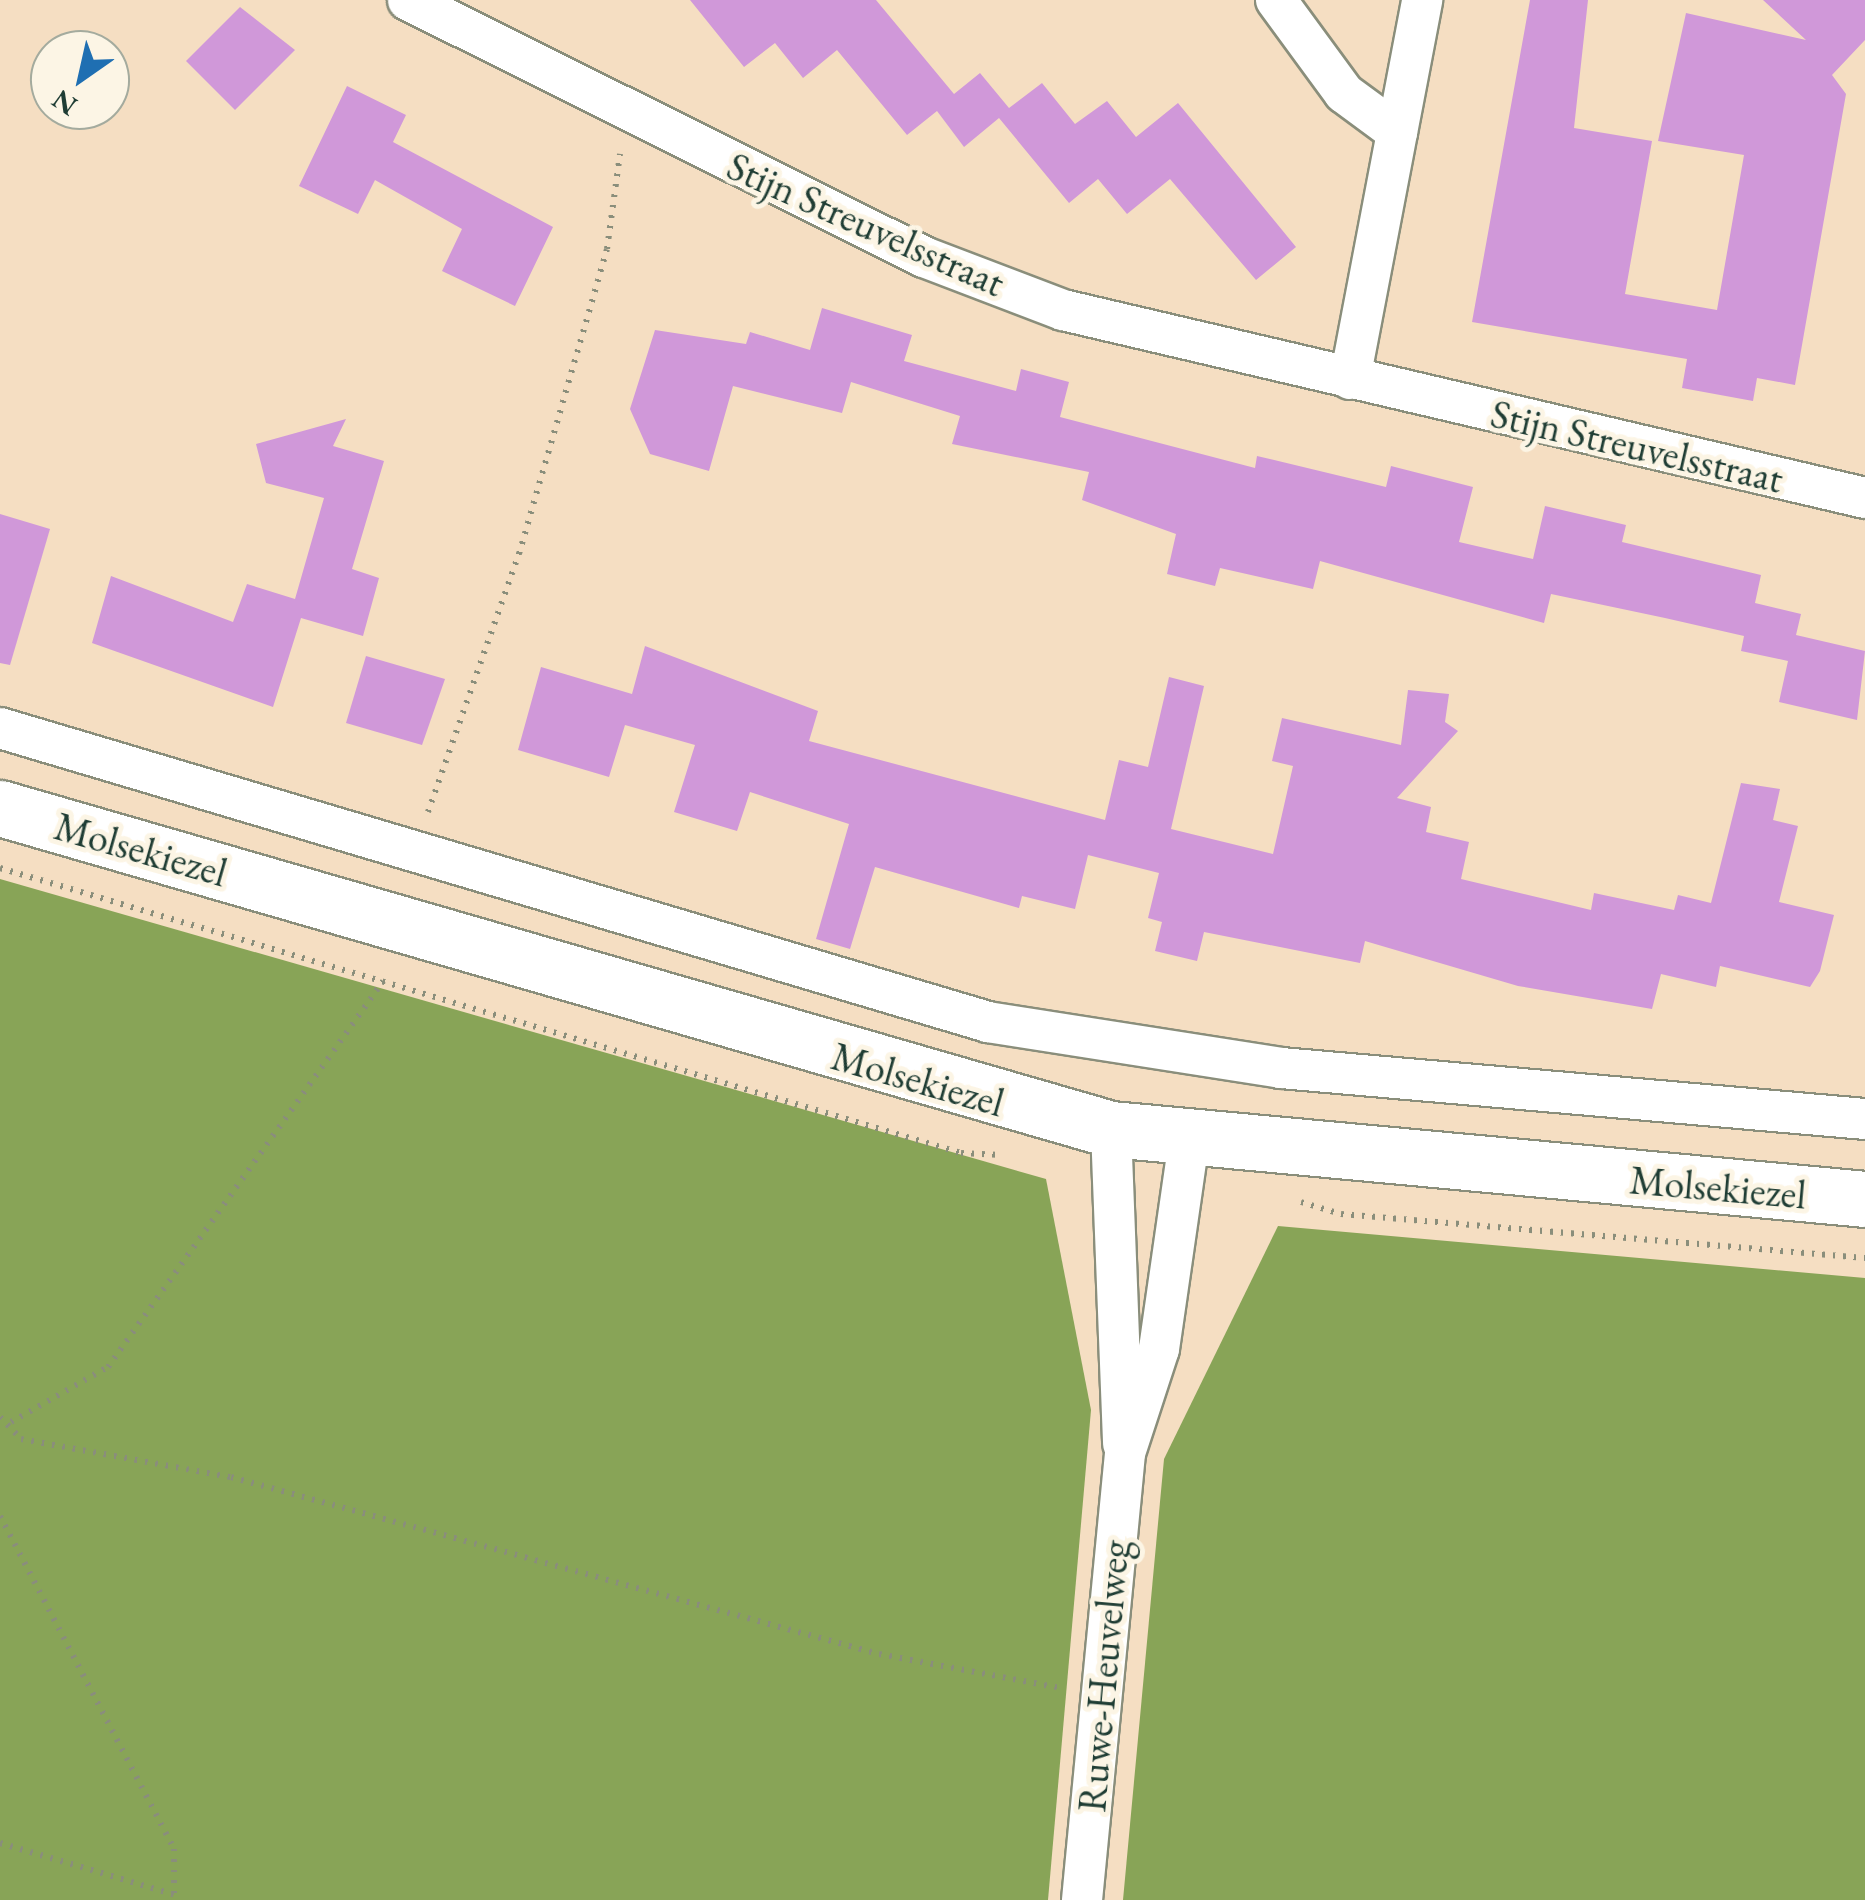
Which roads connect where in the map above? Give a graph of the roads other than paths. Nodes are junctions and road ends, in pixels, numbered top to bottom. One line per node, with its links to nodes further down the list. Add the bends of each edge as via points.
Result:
1 (408, 0): 5 (street, Stijn Streuvelsstraat, via 924,257 1063,310)
2 (1276, 0): 4 (street, via 1271,4 1321,68)
3 (1422, 0): 4 (street)
4 (1398, 132): 5 (street)
5 (1350, 379): 6 (street, Stijn Streuvelsstraat)
6 (1864, 490)
7 (0, 728): 9 (street, Molsekiezel, via 988,1022 1157,1054)
8 (0, 808): 10 (main road, Molsekiezel)
9 (1865, 1119)
10 (1111, 1129): 11 (main road, Molsekiezel); 13 (street, Ruwe-Heuvelweg)
11 (1188, 1140): 12 (main road, Molsekiezel); 13 (street, Ruwe-Heuvelweg, via 1159,1349)
12 (1865, 1200)
13 (1124, 1452): 14 (street, Ruwe-Heuvelweg)
14 (1082, 1900)

